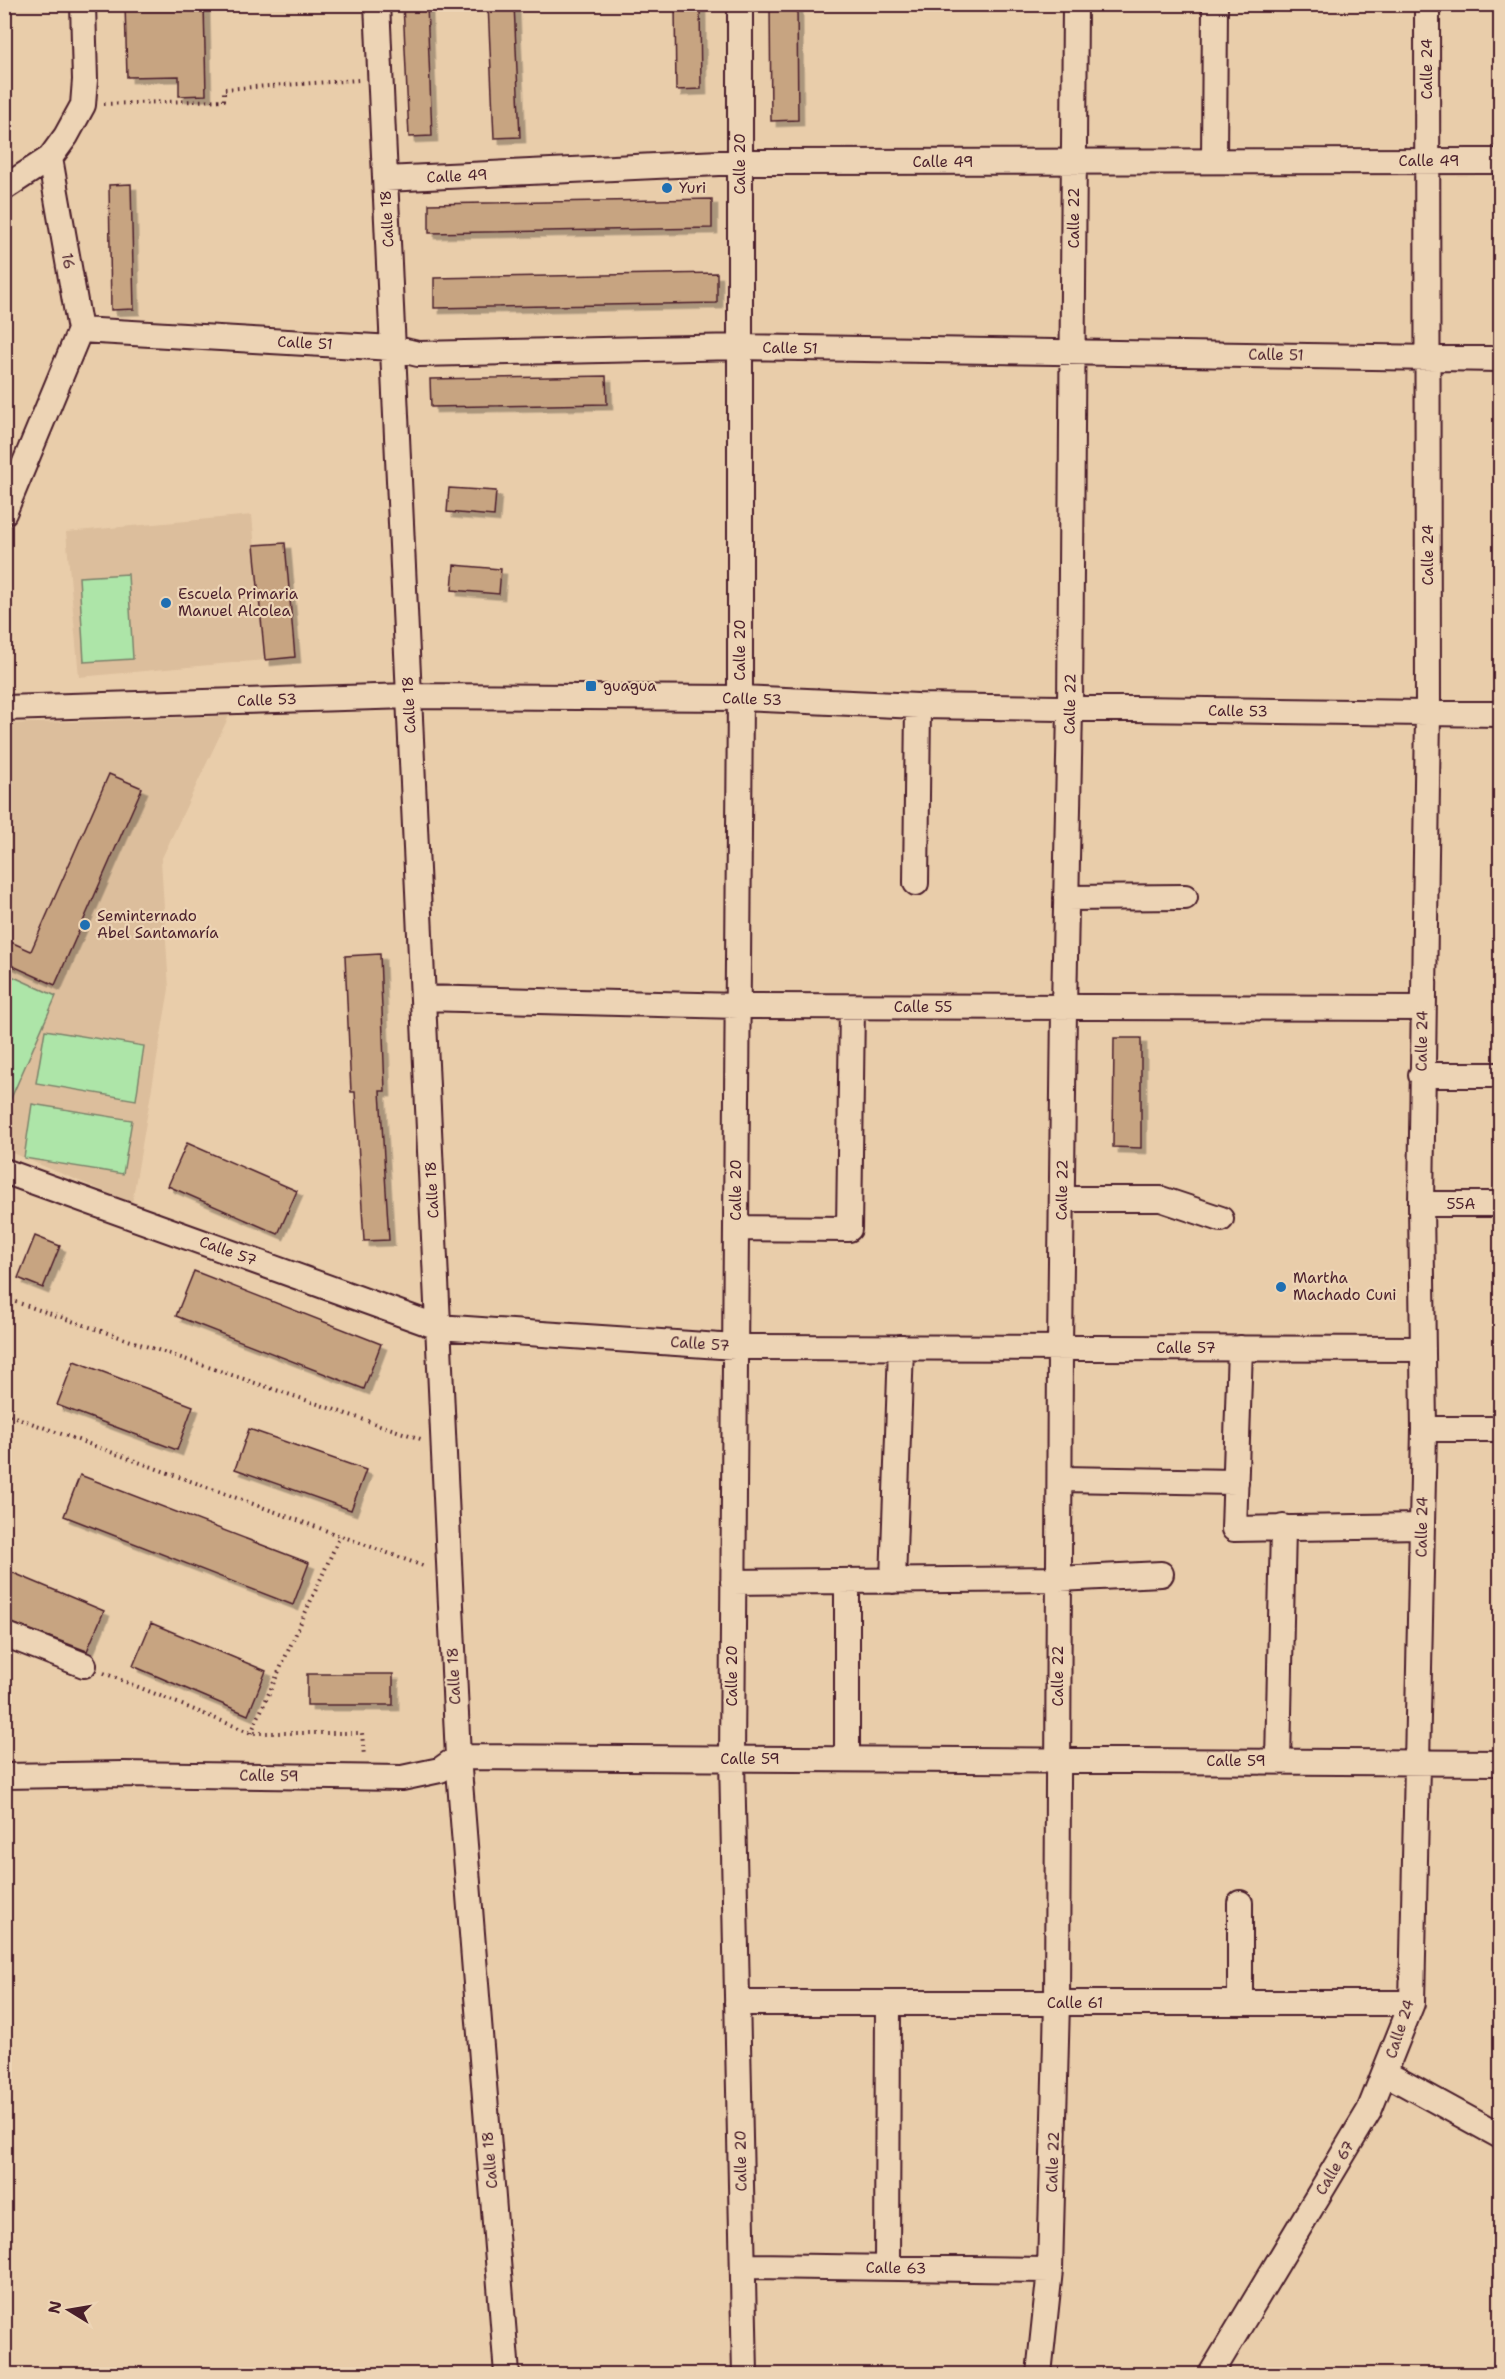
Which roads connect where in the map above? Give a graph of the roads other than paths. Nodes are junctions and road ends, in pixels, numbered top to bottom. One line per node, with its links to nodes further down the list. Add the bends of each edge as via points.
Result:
1 (83, 4): 7 (street, via 83,105)
2 (377, 4): 13 (street, Calle 18)
3 (740, 4): 10 (street, Calle 20)
4 (1075, 4): 11 (street, Calle 22)
5 (1215, 4): 8 (street)
6 (1426, 4): 12 (street, Calle 24)
7 (50, 158): 14 (street); 15 (street, 16)
8 (1214, 161): 11 (street, Calle 49); 12 (street, Calle 49)
9 (1500, 161): 12 (street, Calle 49)
10 (741, 162): 11 (street, Calle 49); 13 (street, Calle 49); 17 (street, Calle 20)
11 (1074, 162): 18 (street, Calle 22)
12 (1427, 162): 19 (street, Calle 24)
13 (385, 179): 16 (street, Calle 18)
14 (4, 188)
15 (80, 330): 16 (street, Calle 51); 21 (street)
16 (393, 348): 17 (street, Calle 51, via 418,354); 22 (street, Calle 18)
17 (740, 348): 18 (street, Calle 51); 23 (street, Calle 20)
18 (1073, 352): 19 (street, Calle 51); 26 (street, Calle 22)
19 (1427, 358): 20 (street, Calle 51); 27 (street, Calle 24)
20 (1500, 358)
21 (7, 502)
22 (409, 696): 23 (street, Calle 53); 25 (street, Calle 53); 32 (street, Calle 18)
23 (740, 698): 24 (street, Calle 53); 33 (street, Calle 20)
24 (918, 706): 26 (street, Calle 53); 29 (street)
25 (4, 708)
26 (1070, 709): 27 (street, Calle 53); 31 (street, Calle 22)
27 (1428, 714): 28 (street, Calle 53); 36 (street, Calle 24)
28 (1500, 714)
29 (916, 883)
30 (1185, 897): 31 (street)
31 (1066, 898): 35 (street, Calle 22)
32 (423, 998): 33 (street, Calle 55); 45 (street, Calle 18)
33 (738, 1006): 34 (street, Calle 55); 44 (street, Calle 20)
34 (852, 1007): 35 (street, Calle 55); 44 (street, via 849,1229)
35 (1064, 1008): 36 (street, Calle 55); 40 (street, Calle 22)
36 (1423, 1008): 37 (street, Calle 24)
37 (1422, 1075): 38 (street); 41 (street, Calle 24)
38 (1500, 1075)
39 (4, 1171): 45 (street, Calle 57)
40 (1062, 1199): 43 (street, via 1161,1199); 48 (street, Calle 22)
41 (1421, 1204): 42 (street, 55A); 50 (street, Calle 24)
42 (1500, 1204)
43 (1221, 1219)
44 (736, 1228): 46 (street, Calle 20)
45 (438, 1327): 46 (street, Calle 57); 64 (street, Calle 18)
46 (735, 1347): 47 (street, Calle 57); 61 (street, Calle 20)
47 (900, 1347): 48 (street, Calle 57); 60 (street)
48 (1060, 1347): 49 (street, Calle 57); 53 (street, Calle 22)
49 (1240, 1348): 50 (street, Calle 57); 54 (street)
50 (1423, 1349): 52 (street, Calle 24)
51 (1500, 1428): 52 (street)
52 (1424, 1429): 55 (street, Calle 24)
53 (1060, 1479): 54 (street); 58 (street, Calle 22)
54 (1236, 1482): 56 (street, via 1234,1529)
55 (1422, 1526): 56 (street); 69 (street, Calle 24)
56 (1283, 1527): 68 (street)
57 (1161, 1574): 58 (street)
58 (1059, 1579): 60 (street); 67 (street, Calle 22)
59 (847, 1581): 60 (street); 61 (street); 66 (street)
60 (893, 1581)
61 (733, 1582): 65 (street, Calle 20)
62 (4, 1634): 63 (street)
63 (84, 1665)
64 (458, 1757): 65 (street, Calle 59); 71 (street, Calle 59, via 440,1770 402,1778); 83 (street, Calle 18)
65 (732, 1759): 66 (street, Calle 59); 74 (street, Calle 20)
66 (848, 1759): 67 (street, Calle 59)
67 (1058, 1760): 68 (street, Calle 59); 73 (street, Calle 22)
68 (1278, 1761): 69 (street, Calle 59)
69 (1417, 1762): 70 (street, Calle 59); 77 (street, Calle 24)
70 (1500, 1763)
71 (4, 1776)
72 (1239, 1903): 76 (street)
73 (1058, 2002): 75 (street, Calle 61); 76 (street, Calle 61); 82 (street, Calle 22)
74 (737, 2003): 75 (street, Calle 61); 80 (street, Calle 20)
75 (888, 2003): 81 (street)
76 (1240, 2003): 77 (street, Calle 61)
77 (1412, 2003): 78 (street, Calle 24)
78 (1385, 2073): 79 (street); 86 (street, Calle 67, via 1369,2111)
79 (1500, 2136)
80 (743, 2266): 81 (street, Calle 63); 84 (street, Calle 20)
81 (887, 2268): 82 (street, Calle 63)
82 (1050, 2270): 85 (street, Calle 22)
83 (507, 2374)
84 (745, 2374)
85 (1040, 2374)
86 (1211, 2374)

